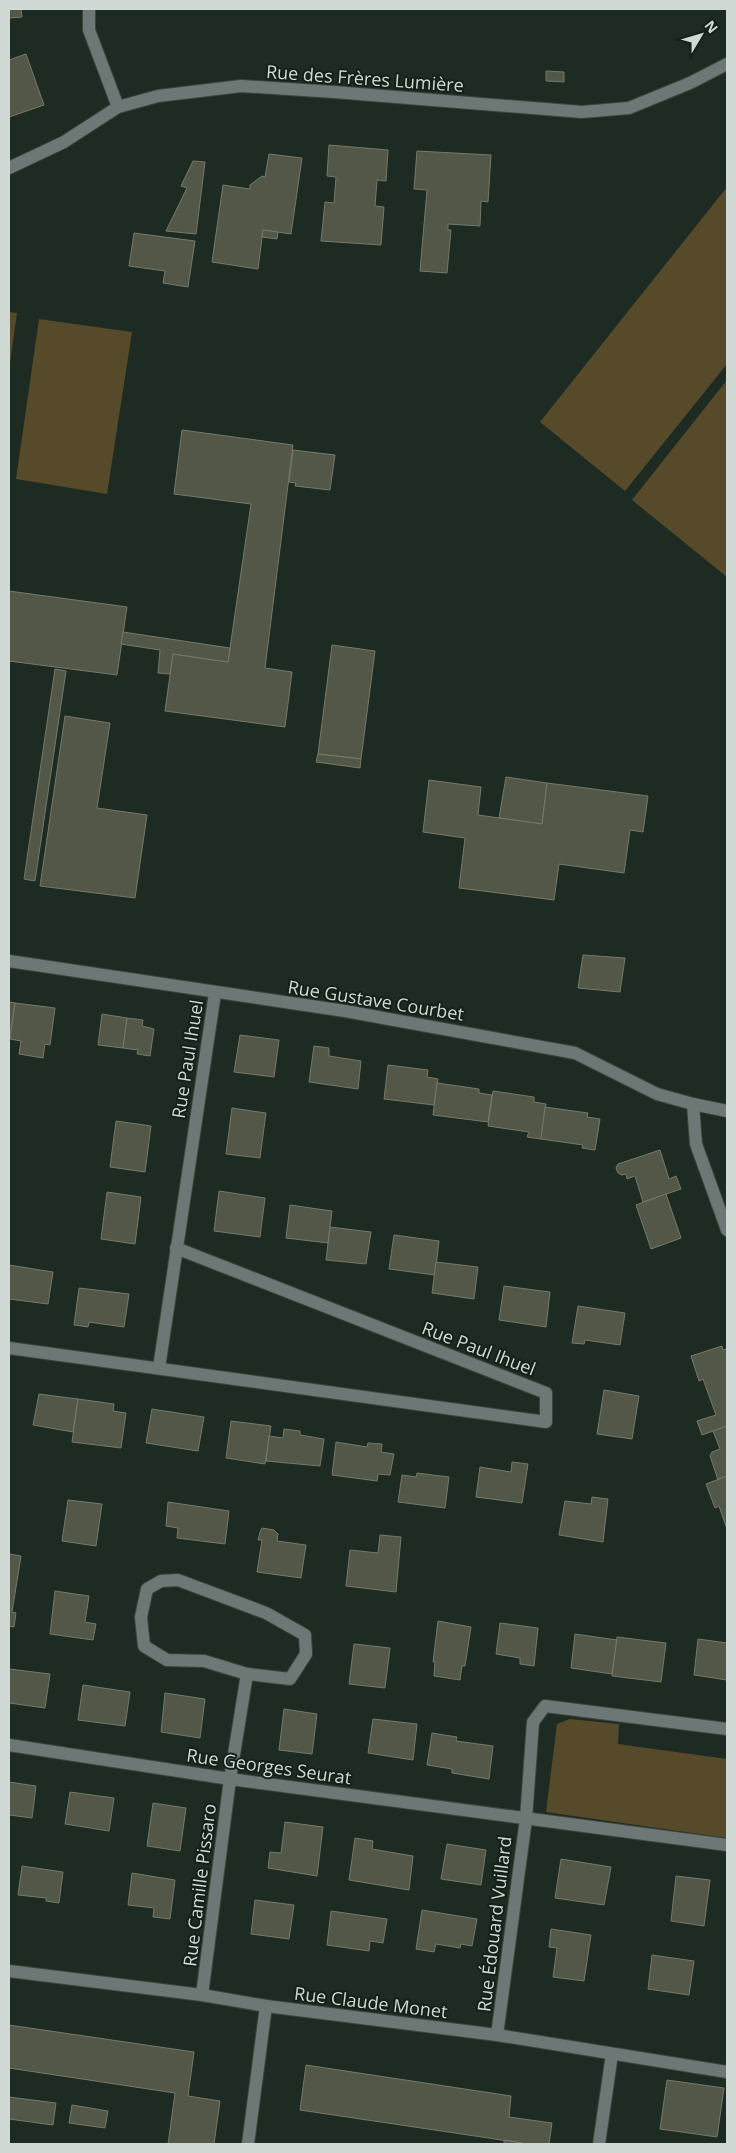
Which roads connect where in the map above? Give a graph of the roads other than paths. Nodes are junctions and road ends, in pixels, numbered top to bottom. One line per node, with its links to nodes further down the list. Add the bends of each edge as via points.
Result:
1 (89, 9): 3 (street, via 89,30)
2 (727, 64): 3 (street, Rue des Frères Lumière, via 629,108 591,111 241,86 158,96)
3 (118, 107): 4 (street, Rue des Frères Lumière, via 64,142)
4 (9, 168)
5 (9, 962): 6 (street, Rue Gustave Courbet)
6 (214, 993): 7 (street, Rue Gustave Courbet, via 345,1011 575,1052 657,1094); 10 (street, Rue Paul Ihuel)
7 (693, 1104): 8 (street, Rue Gustave Courbet); 9 (street, via 696,1144)
8 (727, 1110)
9 (727, 1230)
10 (176, 1248): 12 (street, Rue Paul Ihuel); 12 (street, Rue Paul Ihuel, via 546,1393 546,1422)
11 (9, 1348): 12 (street, Rue Paul Ihuel)
12 (159, 1368)
13 (247, 1674): 13 (street, via 290,1679 306,1654 305,1635 266,1613 178,1580 162,1581 147,1588 141,1617 144,1646 167,1660 204,1661); 16 (street, Rue Camille Pissaro)
14 (727, 1729): 17 (street, Rue Édouard Vuillard, via 545,1706 533,1722)
15 (9, 1745): 16 (street, Rue Georges Seurat)
16 (230, 1779): 17 (street, Rue Georges Seurat); 20 (street, Rue Camille Pissaro)
17 (526, 1818): 18 (street, Rue Georges Seurat); 22 (street, Rue Édouard Vuillard)
18 (727, 1846)
19 (9, 1971): 20 (street, Rue Claude Monet)
20 (202, 1995): 21 (street, Rue Claude Monet)
21 (266, 2006): 22 (street, Rue Claude Monet); 25 (street)
22 (497, 2035): 23 (street, Rue Claude Monet)
23 (612, 2054): 24 (street, Rue Claude Monet); 26 (street)
24 (727, 2072)
25 (248, 2144)
26 (599, 2144)

